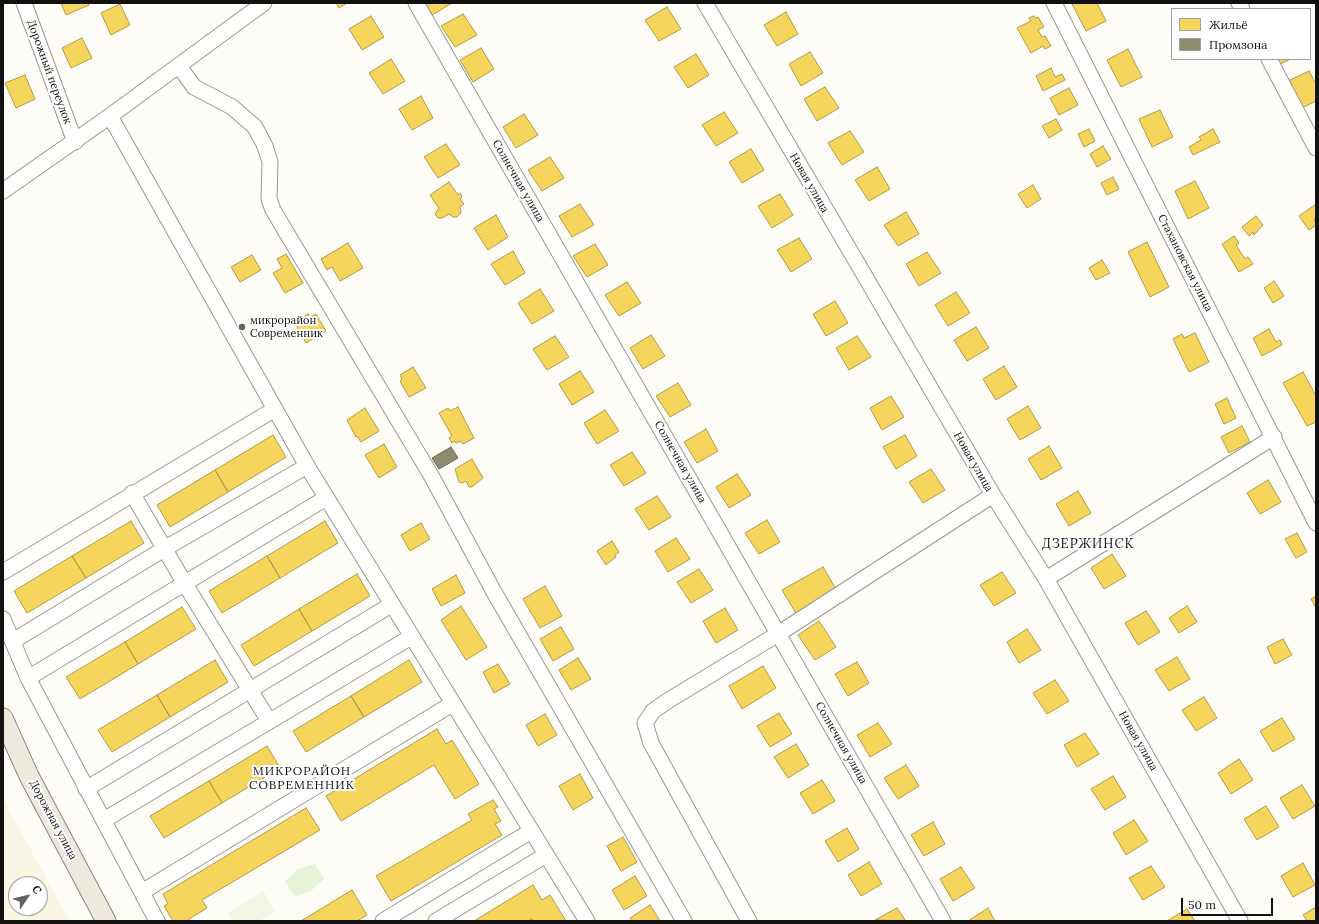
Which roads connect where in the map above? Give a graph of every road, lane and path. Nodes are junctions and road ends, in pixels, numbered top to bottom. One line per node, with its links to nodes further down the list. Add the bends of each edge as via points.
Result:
1 (24, 3): 10 (street, Дорожный переулок)
2 (264, 3): 7 (street)
3 (416, 3): 25 (street, Солнечная улица)
4 (705, 3): 16 (street, Новая улица)
5 (1054, 3): 13 (street, Стахановская улица)
6 (1270, 60): 9 (street)
7 (179, 66): 8 (street); 43 (street, via 194,87 232,107 255,127 270,162 269,200 273,210 432,477 494,592)
8 (110, 116): 10 (street); 12 (street)
9 (1314, 138)
10 (74, 142): 11 (street)
11 (3, 191)
12 (275, 409): 14 (street); 15 (street)
13 (1274, 437): 18 (street, Стахановская улица); 21 (street)
14 (307, 466): 17 (street); 19 (street)
15 (132, 493): 19 (street); 20 (street)
16 (993, 495): 21 (street, Новая улица); 25 (street)
17 (326, 498): 22 (street); 23 (street)
18 (1316, 523)
19 (164, 549): 22 (street); 27 (street)
20 (3, 572)
21 (1046, 579): 46 (street, Новая улица)
22 (185, 584): 28 (street); 29 (street)
23 (392, 605): 26 (street); 29 (street)
24 (3, 619): 27 (street)
25 (778, 634): 44 (street, via 669,700 653,711 645,723 651,743); 45 (street, Солнечная улица)
26 (411, 637): 30 (street); 32 (street)
27 (13, 641): 28 (street)
28 (28, 678): 33 (street)
29 (251, 691): 32 (street); 33 (street)
30 (452, 704): 35 (street); 37 (street)
31 (3, 718): 38 (main road, Дорожная улица, via 29,776)
32 (269, 721): 34 (street)
33 (86, 789): 34 (street)
34 (104, 820): 37 (street)
35 (531, 831): 36 (street); 40 (street)
36 (546, 855): 41 (street); 42 (street)
37 (142, 892): 39 (street)
38 (106, 921)
39 (157, 921)
40 (383, 921)
41 (436, 921)
42 (587, 921)
43 (684, 921)
44 (748, 921)
45 (943, 921)
46 (1240, 921)

